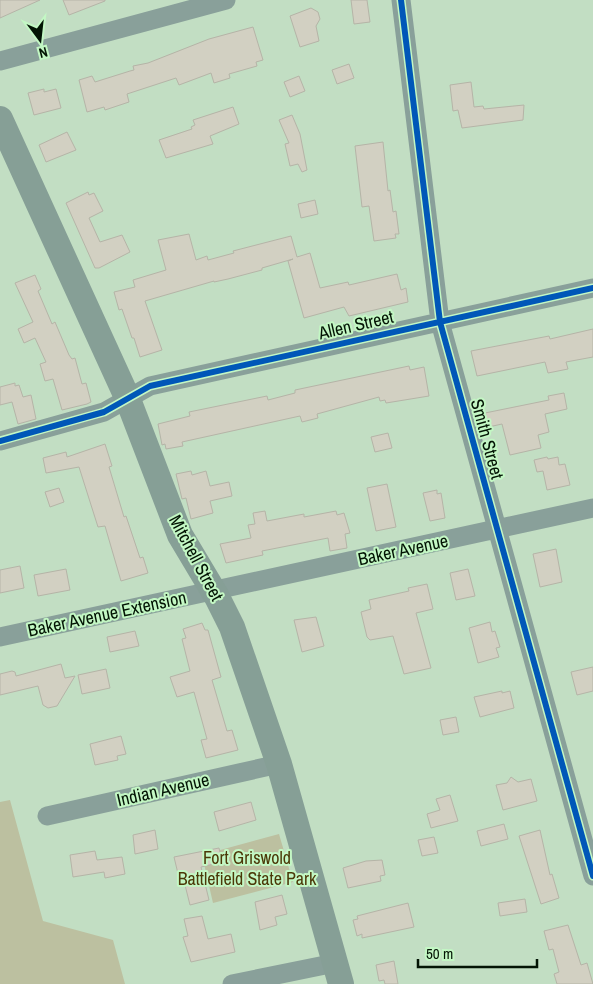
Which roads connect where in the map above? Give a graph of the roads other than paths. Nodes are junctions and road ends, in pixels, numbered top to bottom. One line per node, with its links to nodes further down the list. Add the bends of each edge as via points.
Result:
1 (226, 0): 3 (street)
2 (401, 0): 6 (street, Smith Street)
3 (0, 61)
4 (0, 119): 7 (main road, Mitchell Street)
5 (593, 288): 6 (street, Allen Street)
6 (440, 322): 7 (street, Allen Street, via 150,386); 10 (street, Smith Street)
7 (127, 398): 8 (street, Allen Street, via 104,412); 11 (main road, Mitchell Street, via 180,536)
8 (0, 441)
9 (593, 508): 10 (street, Baker Avenue)
10 (497, 529): 11 (street, Baker Avenue); 15 (street, Smith Street)
11 (214, 591): 12 (street, Baker Avenue Extension); 13 (main road, Mitchell Street, via 232,627)
12 (0, 637)
13 (279, 764): 14 (street, Indian Avenue); 16 (main road, Mitchell Street)
14 (47, 816)
15 (593, 876)
16 (338, 973): 17 (street)
17 (232, 984)

